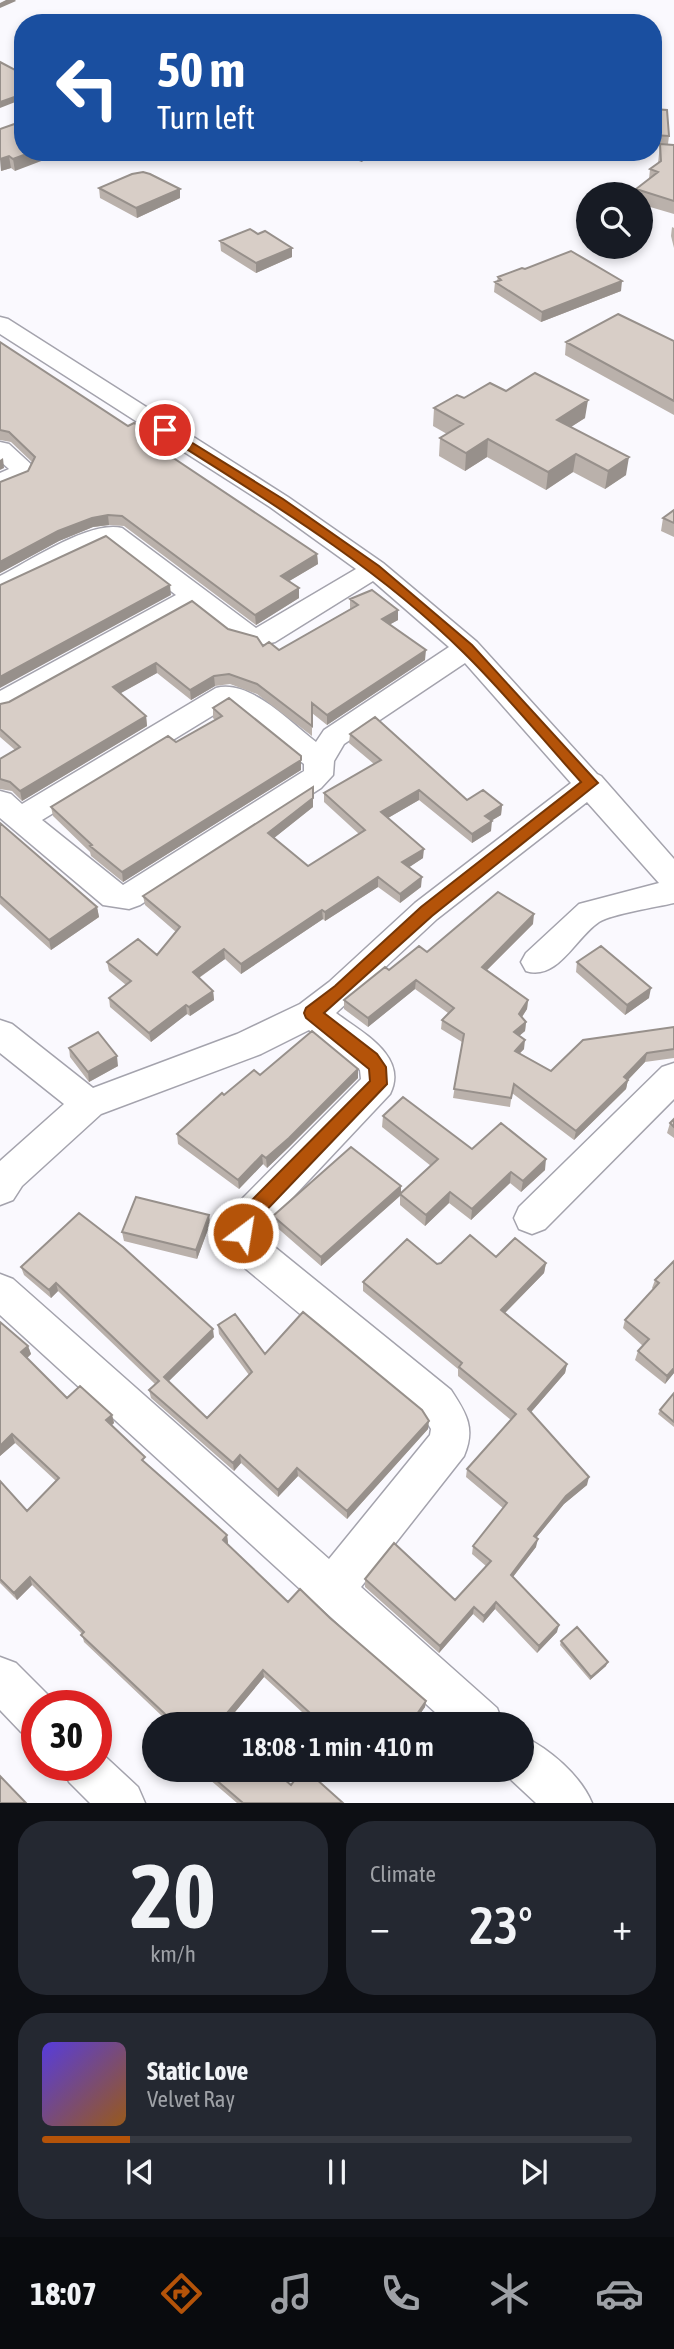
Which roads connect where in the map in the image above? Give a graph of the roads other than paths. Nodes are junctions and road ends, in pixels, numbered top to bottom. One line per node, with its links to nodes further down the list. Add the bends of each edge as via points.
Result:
1 (0, 324): 4 (street, via 279,502)
2 (0, 449): 3 (street, via 22,467 20,473)
3 (0, 483)
4 (374, 569): 6 (street, via 265,636 250,636); 7 (street)
5 (0, 587): 6 (street, via 106,534 119,538)
6 (194, 596): 8 (street)
7 (467, 648): 9 (street, via 334,737); 10 (street)
8 (0, 704)
9 (319, 760): 11 (street, via 239,697 226,695); 11 (street, via 318,775 312,781 129,897 114,897)
10 (590, 783): 12 (street); 15 (street, via 426,912)
11 (11, 810)
12 (674, 879)
13 (674, 891): 14 (street, via 590,912)
14 (537, 962)
15 (312, 1013): 18 (street, via 249,1044); 22 (street, via 371,1059 379,1084 251,1214 243,1233 246,1243 437,1403 451,1425 450,1441)
16 (0, 1034): 18 (street)
17 (674, 1077): 20 (street)
18 (89, 1104): 19 (street, via 9,1175)
19 (0, 1189)
20 (532, 1219)
21 (0, 1291): 22 (street)
22 (331, 1591): 25 (street)
23 (0, 1679): 24 (street)
24 (21, 1700)
25 (467, 1712)
26 (534, 1770): 29 (street)
27 (100, 1781): 28 (street)
28 (122, 1803)
29 (569, 1803)

